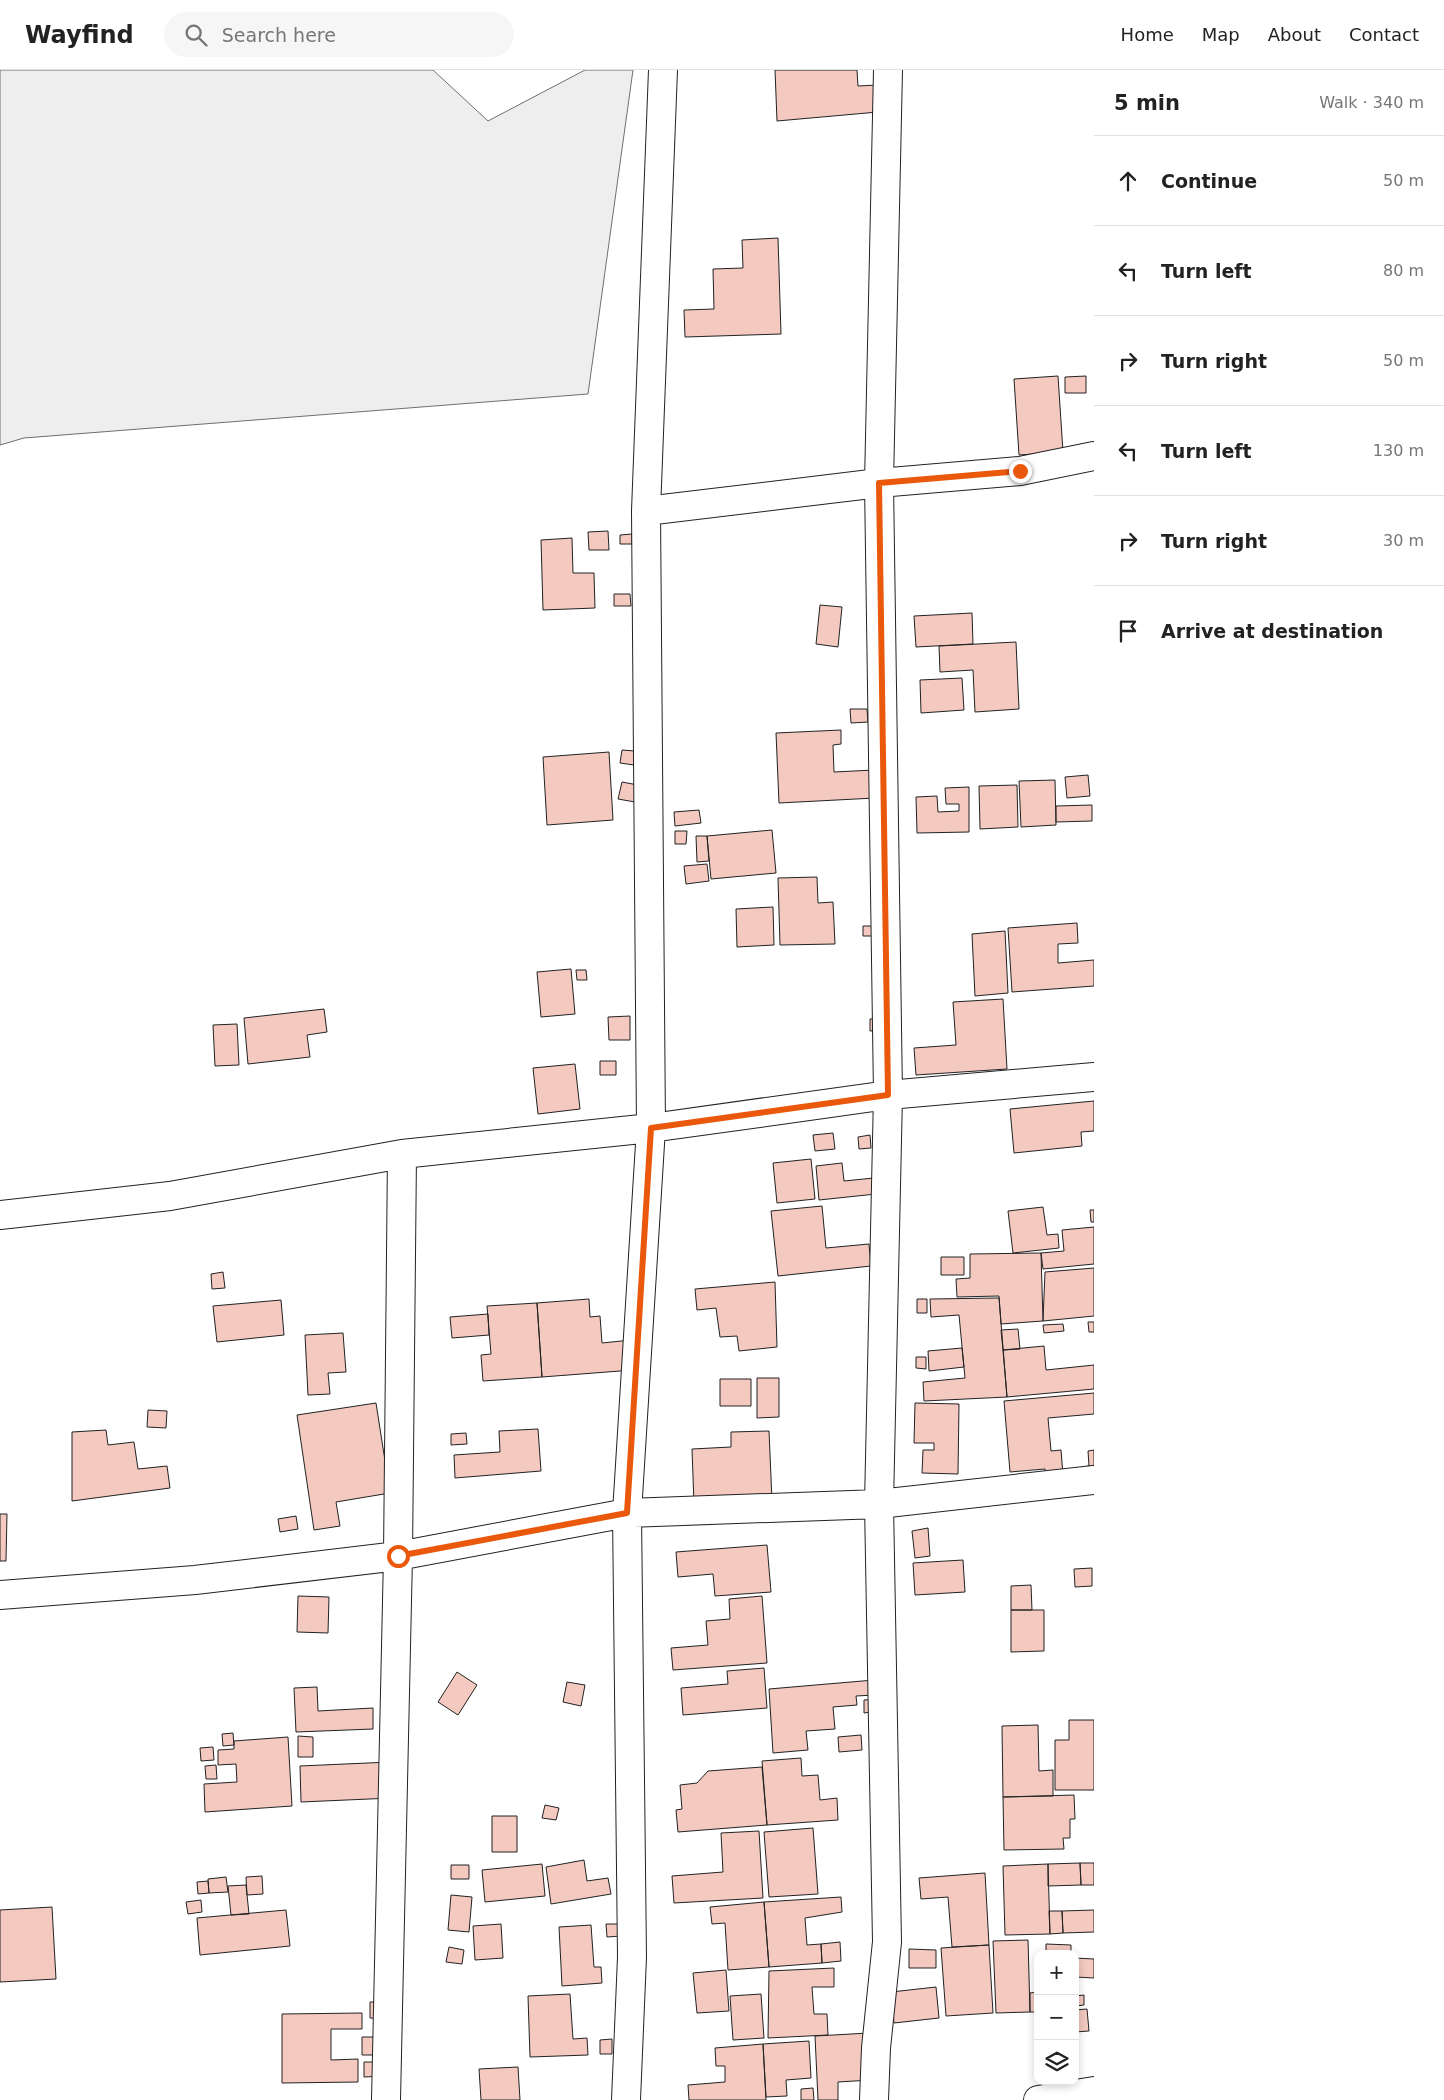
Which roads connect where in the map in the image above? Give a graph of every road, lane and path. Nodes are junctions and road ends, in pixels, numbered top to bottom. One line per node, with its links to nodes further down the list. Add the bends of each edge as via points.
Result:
1 (663, 70): 5 (street)
2 (888, 70): 4 (street)
3 (1094, 456): 4 (street, via 1020,471)
4 (879, 483): 5 (street); 7 (street)
5 (646, 512): 8 (street)
6 (1094, 1077): 7 (street)
7 (888, 1095): 8 (street); 12 (street)
8 (651, 1128): 9 (street); 13 (street)
9 (402, 1154): 10 (street, via 170,1196); 14 (street)
10 (0, 1215)
11 (1094, 1480): 12 (street)
12 (879, 1504): 13 (street); 19 (street, via 887,1942)
13 (627, 1513): 14 (street); 18 (street, via 632,1957)
14 (398, 1556): 15 (street, via 195,1580); 17 (street)
15 (0, 1595)
16 (1094, 2091): 20 (street)
17 (386, 2100)
18 (626, 2100)
19 (874, 2100)
20 (1038, 2100)

